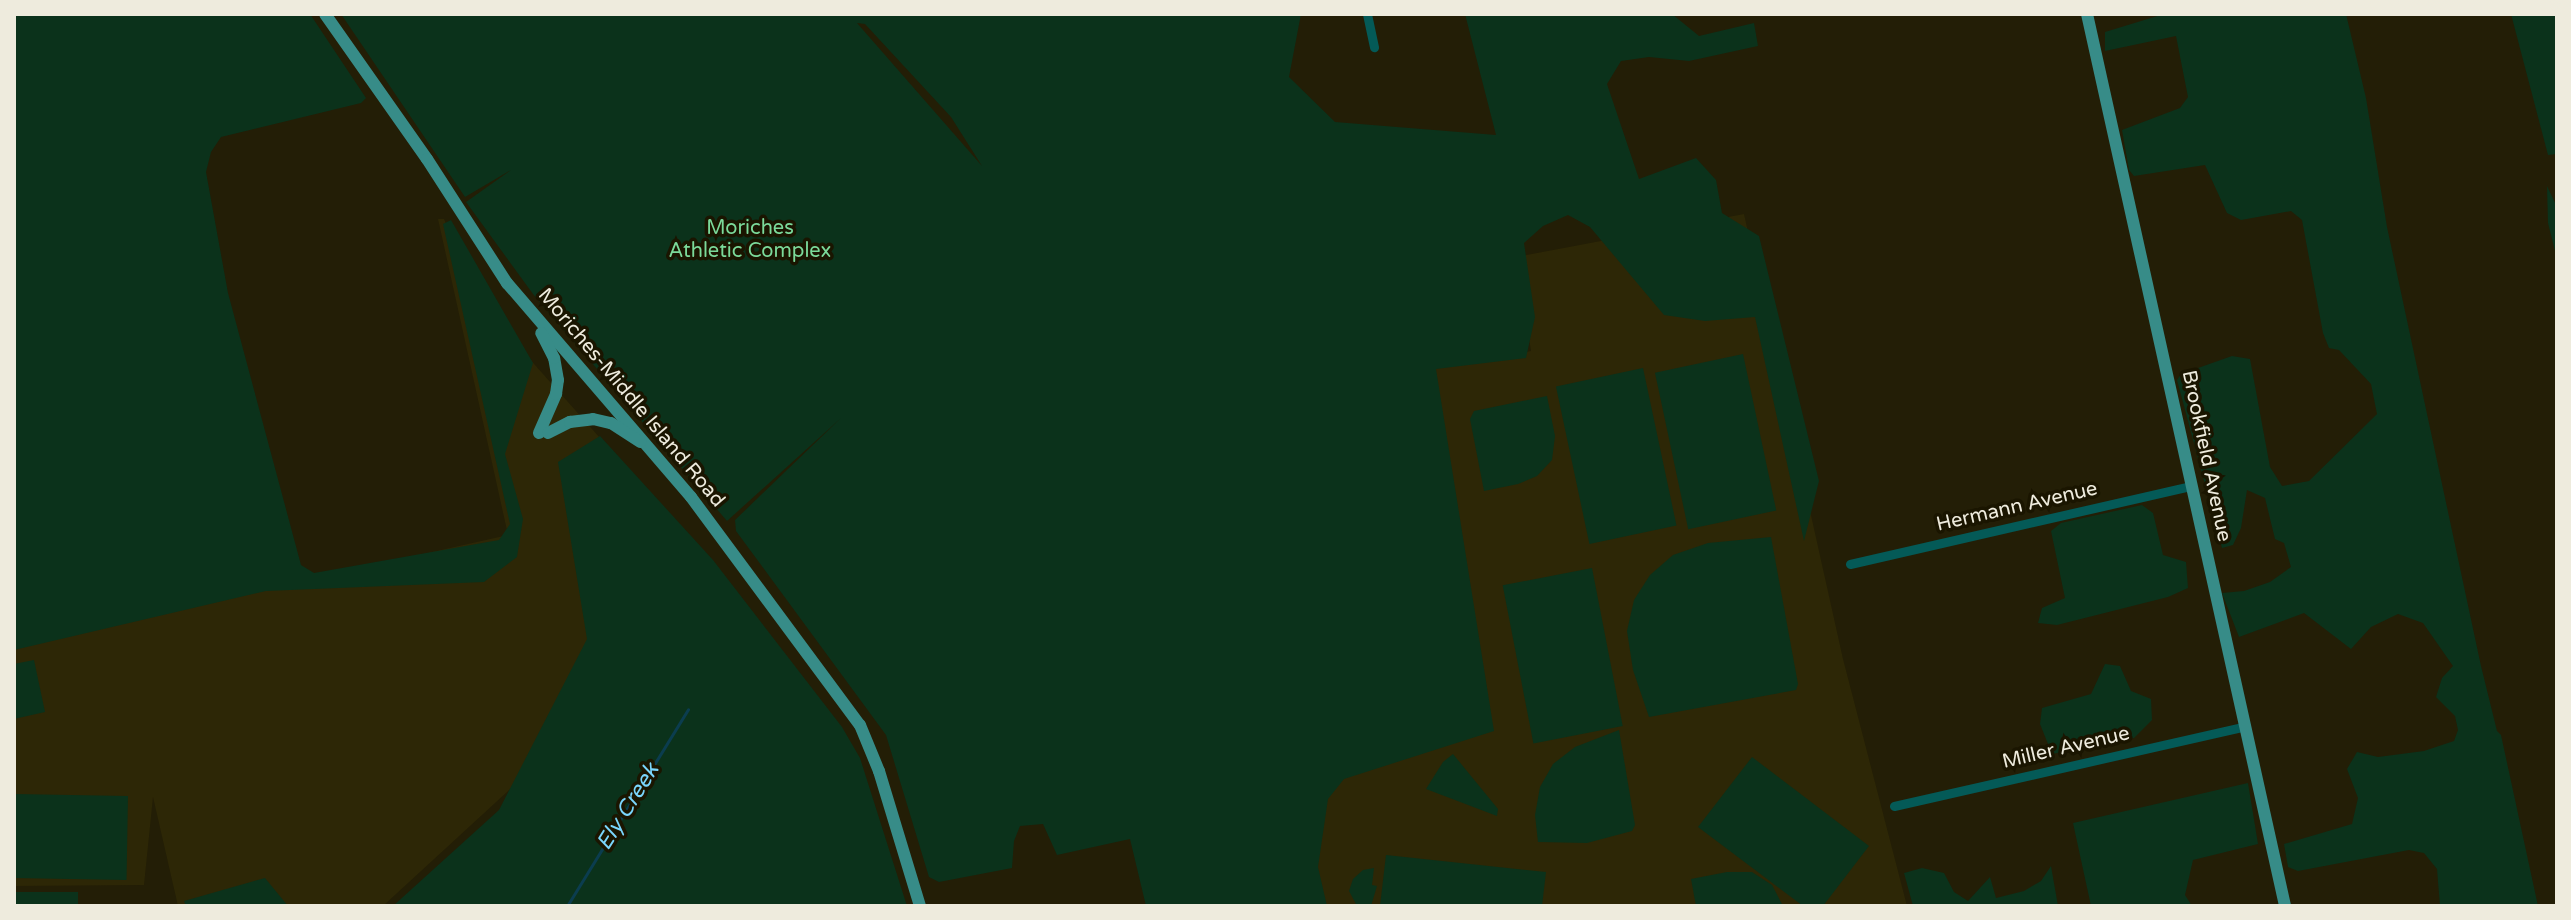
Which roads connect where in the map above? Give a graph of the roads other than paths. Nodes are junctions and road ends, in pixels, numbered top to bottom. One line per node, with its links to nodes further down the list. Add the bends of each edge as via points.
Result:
1 (325, 14): 5 (main road, Moriches-Middle Island Road)
2 (1367, 14): 4 (street)
3 (2087, 14): 7 (main road, Brookfield Avenue)
4 (1374, 47)
5 (530, 312): 6 (main road, Moriches-Middle Island Road); 6 (main road, via 554,358 558,380 543,433 593,419)
6 (654, 450): 11 (main road, Moriches-Middle Island Road, via 865,734)
7 (2191, 486): 8 (street, Hermann Avenue); 9 (main road, Brookfield Avenue)
8 (1850, 564)
9 (2246, 726): 10 (street, Miller Avenue); 12 (main road, Brookfield Avenue)
10 (1894, 806)
11 (920, 906)
12 (2285, 906)

